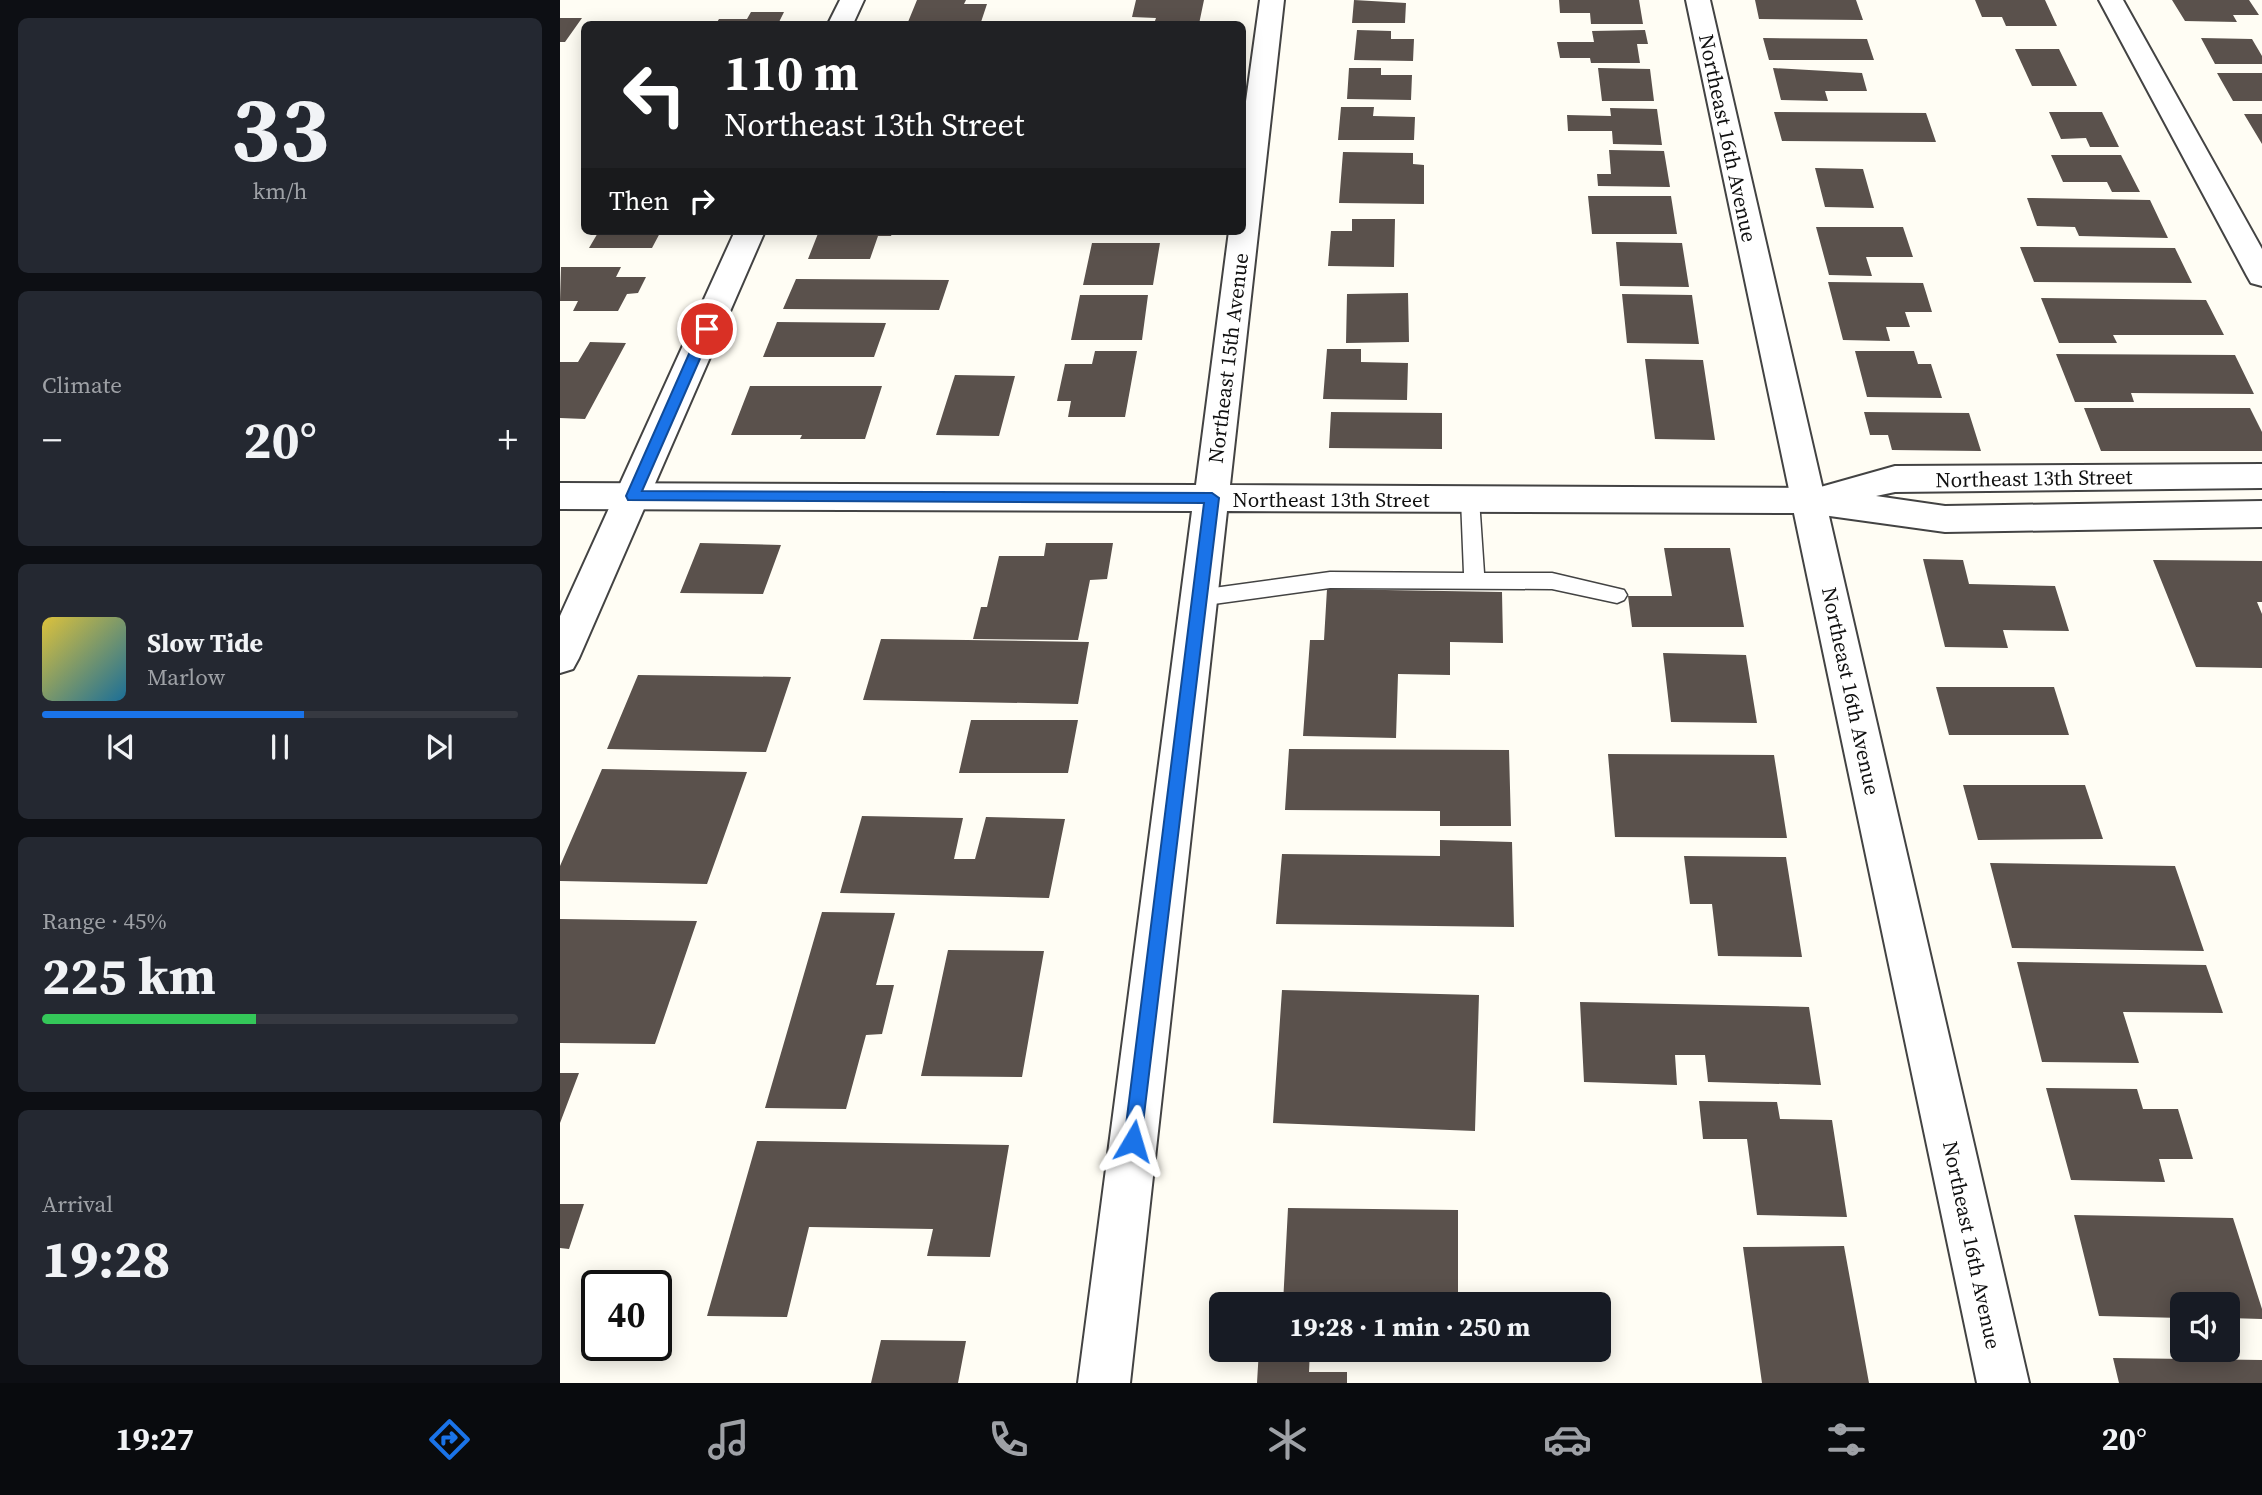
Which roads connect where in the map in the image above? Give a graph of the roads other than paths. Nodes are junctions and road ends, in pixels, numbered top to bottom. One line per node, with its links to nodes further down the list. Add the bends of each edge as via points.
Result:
1 (852, 0): 5 (street)
2 (1272, 0): 6 (street, Northeast 15th Avenue)
3 (1698, 0): 15 (street, Northeast 16th Avenue)
4 (2111, 0): 9 (street)
5 (842, 21)
6 (1246, 216)
7 (748, 235): 12 (street)
8 (1244, 235): 13 (street, Northeast 15th Avenue)
9 (2262, 276)
10 (2262, 476): 15 (street, Northeast 13th Street, via 1895,479)
11 (560, 496): 12 (street, Northeast 13th Street)
12 (633, 496): 13 (street, Northeast 13th Street); 20 (street)
13 (1212, 498): 14 (street, Northeast 13th Street); 19 (street, Northeast 15th Avenue)
14 (1470, 499): 15 (street, Northeast 13th Street); 17 (lane)
15 (1808, 500): 16 (street, Northeast 13th Street, via 1945,519); 22 (street, Northeast 16th Avenue)
16 (2262, 514)
17 (1474, 580): 18 (lane, via 1552,581); 19 (lane, via 1330,580)
18 (1617, 595)
19 (1199, 598): 21 (street, Northeast 15th Avenue)
20 (560, 658)
21 (1104, 1383)
22 (2003, 1383)

